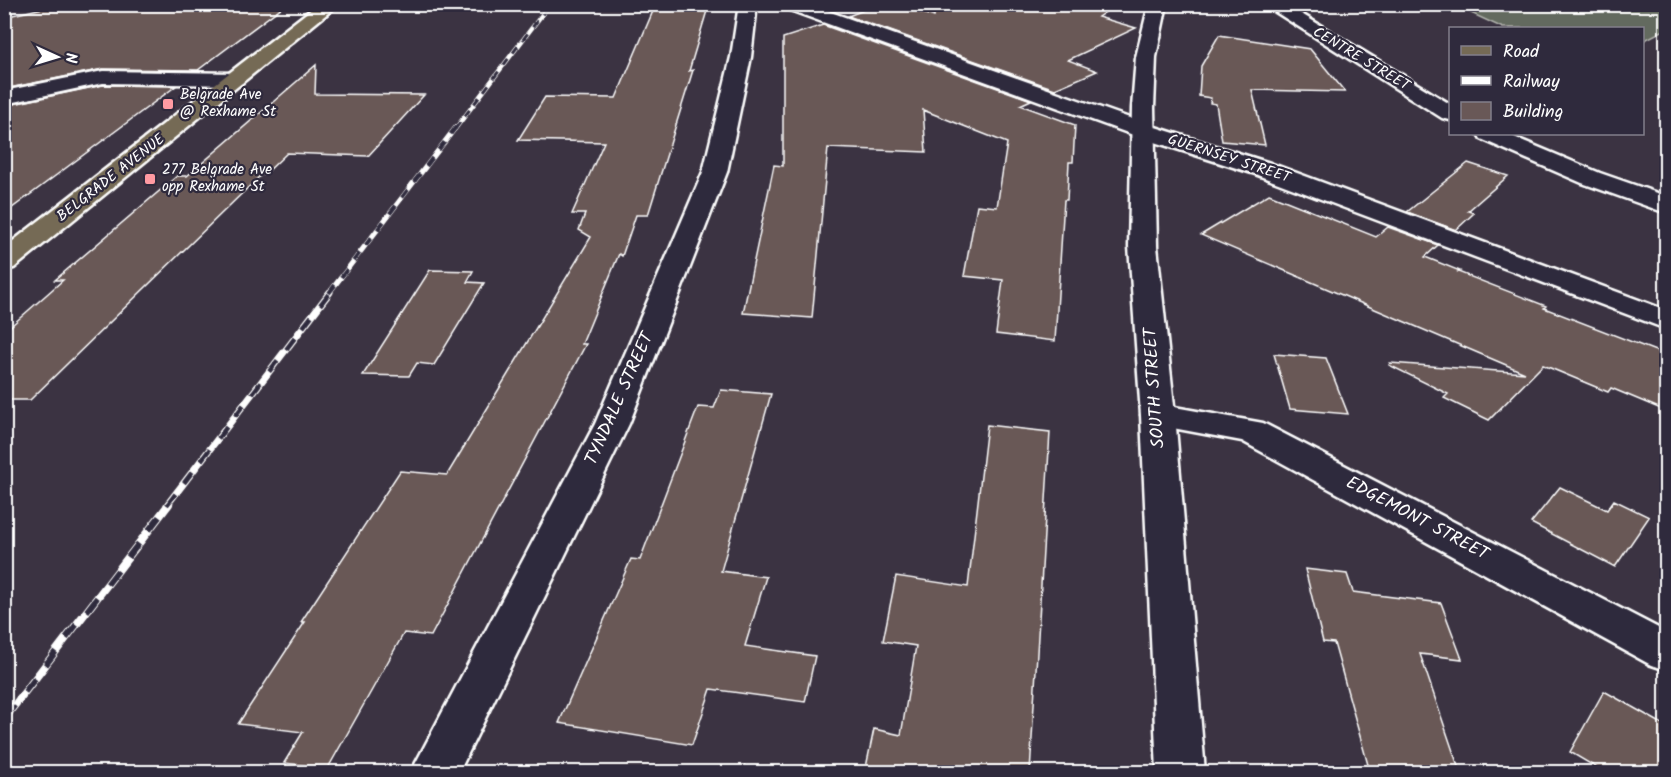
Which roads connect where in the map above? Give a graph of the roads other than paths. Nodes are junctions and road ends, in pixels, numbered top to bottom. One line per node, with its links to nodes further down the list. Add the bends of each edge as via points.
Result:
1 (330, 4): 6 (main road, BELGRADE AVENUE)
2 (748, 4): 16 (street, TYNDALE STREET, via 741,57 715,172 617,413)
3 (790, 4): 9 (street, GUERNSEY STREET)
4 (1158, 4): 9 (street, SOUTH STREET, via 1146,57)
5 (1272, 4): 8 (street, CENTRE STREET)
6 (235, 79): 7 (street, via 103,77); 12 (main road, BELGRADE AVENUE)
7 (4, 98)
8 (1449, 112)
9 (1144, 131): 13 (street, GUERNSEY STREET, via 1261,168); 14 (street, SOUTH STREET, via 1143,246)
10 (1491, 135): 11 (street)
11 (1666, 205)
12 (4, 262)
13 (1666, 320)
14 (1158, 415): 15 (street, EDGEMONT STREET, via 1251,431); 17 (street, SOUTH STREET)
15 (1666, 652)
16 (435, 772)
17 (1181, 772)

